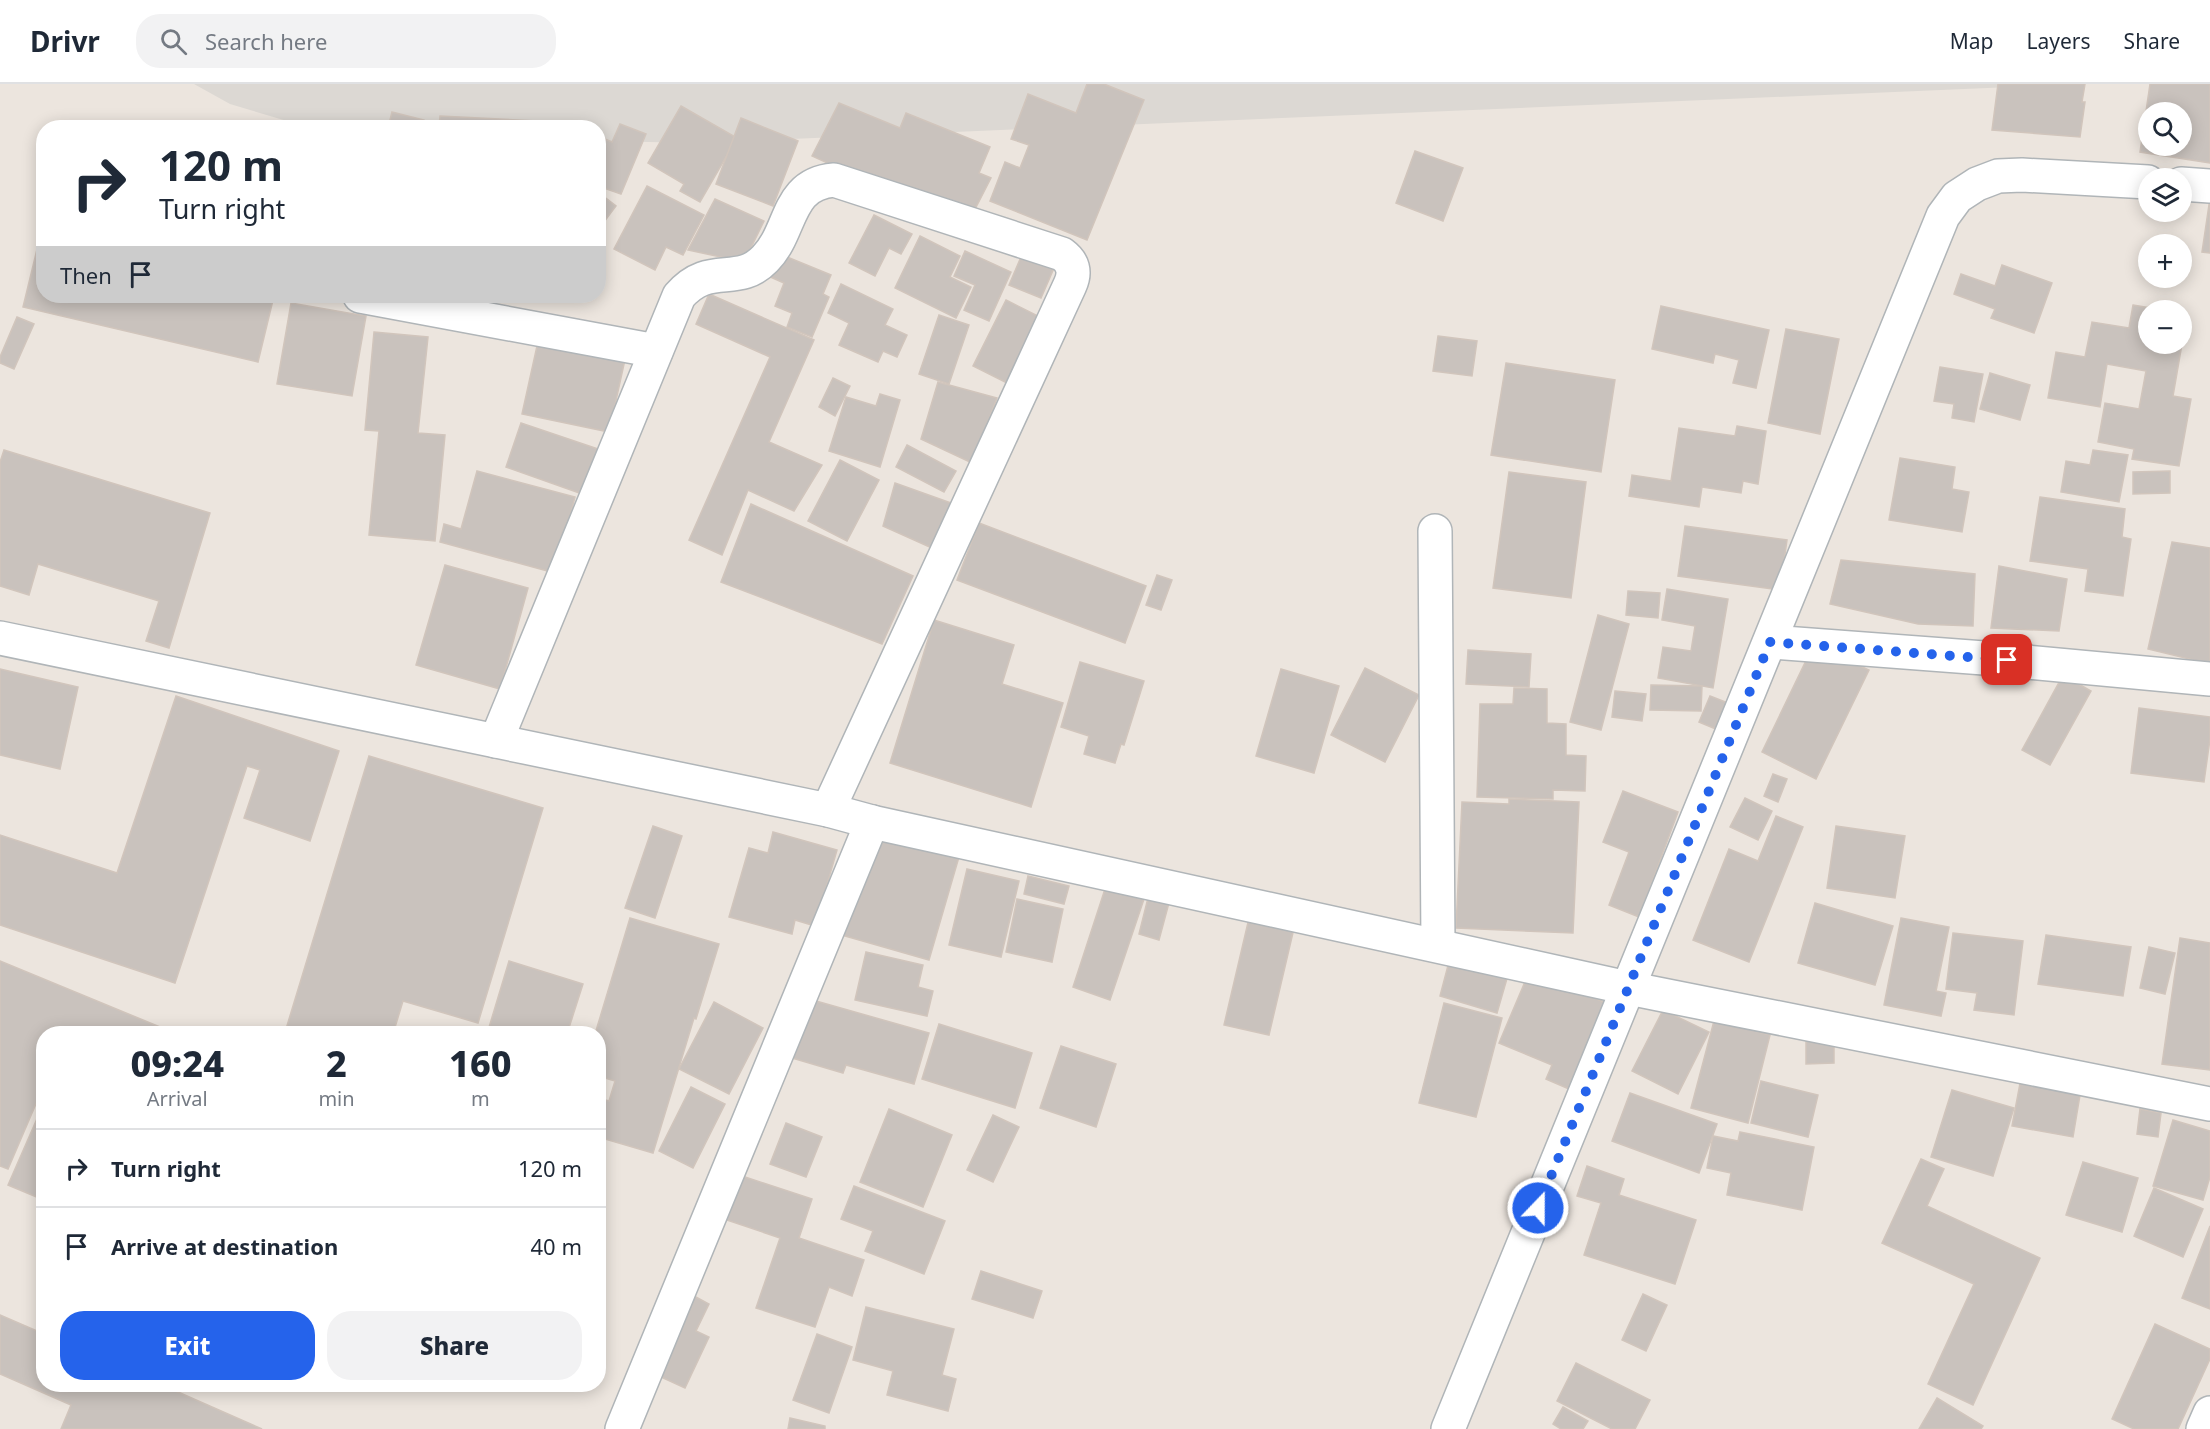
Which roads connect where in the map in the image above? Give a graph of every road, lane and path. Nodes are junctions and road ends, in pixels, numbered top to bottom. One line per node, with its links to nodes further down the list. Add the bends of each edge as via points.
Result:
1 (2138, 181): 8 (street, via 1998,176 1957,198 1943,216)
2 (2192, 185): 3 (street)
3 (2210, 186)
4 (398, 303): 5 (street)
5 (656, 351): 10 (street); 11 (street, via 687,286 710,275 744,272 764,261 800,194 821,181 845,183 1056,251 1071,264 1070,285)
6 (1435, 531): 13 (street)
7 (0, 638): 10 (street)
8 (1770, 642): 9 (street); 14 (street)
9 (2210, 679)
10 (495, 741): 11 (street)
11 (828, 810): 12 (street)
12 (872, 822): 13 (street); 17 (street)
13 (1438, 945): 14 (street)
14 (1628, 988): 15 (street); 18 (street)
15 (2210, 1104)
16 (2210, 1413): 19 (street)
17 (622, 1429)
18 (1448, 1429)
19 (2203, 1429)

